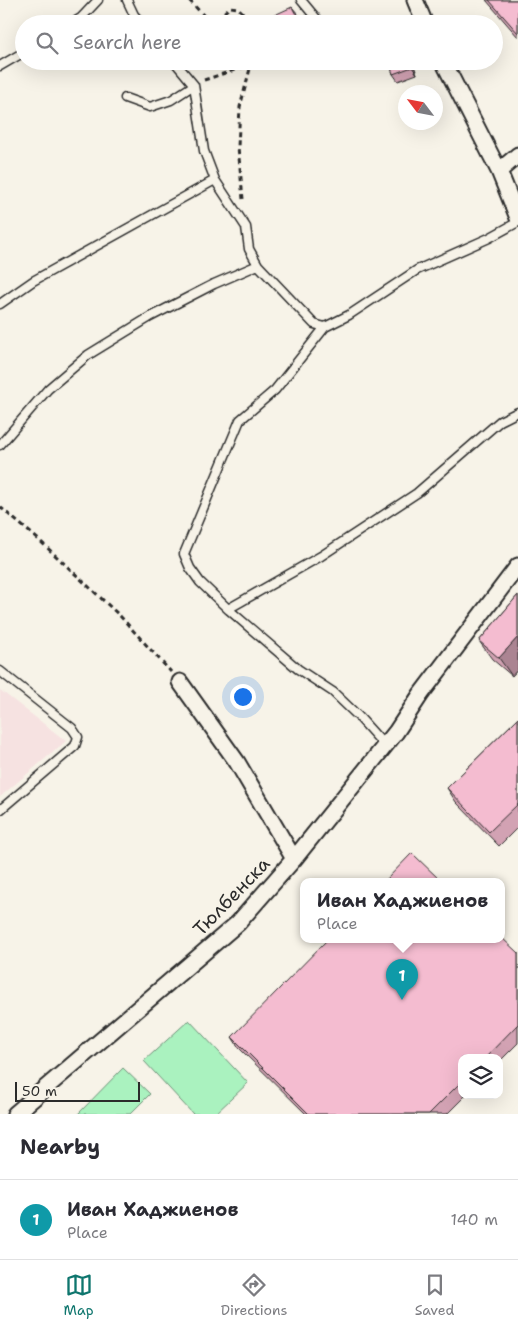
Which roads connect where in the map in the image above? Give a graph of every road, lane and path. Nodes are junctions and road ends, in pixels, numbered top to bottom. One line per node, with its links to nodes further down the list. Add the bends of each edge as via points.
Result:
1 (98, 0): 6 (lane)
2 (127, 0): 7 (lane)
3 (190, 0): 8 (path)
4 (301, 0): 11 (lane)
5 (415, 0): 12 (street)
6 (84, 15)
7 (134, 15)
8 (203, 15)
9 (221, 15): 10 (path, via 230,7 238,8)
10 (245, 15)
11 (314, 15)
12 (421, 15)
13 (15, 57): 14 (lane)
14 (0, 66)
15 (182, 70): 19 (lane)
16 (231, 70): 19 (path)
17 (249, 70): 24 (path, via 240,107 238,147)
18 (448, 70): 22 (street)
19 (194, 85): 20 (lane, via 172,100 150,107); 23 (lane, via 204,151)
20 (125, 98)
21 (518, 155): 22 (street)
22 (499, 171): 25 (street)
23 (214, 180): 26 (lane, via 246,227 249,249); 27 (lane, via 33,281)
24 (243, 200)
25 (518, 220): 28 (lane, via 489,238 417,270)
26 (258, 265): 28 (lane, via 314,324); 30 (lane, via 150,317 88,355 48,389)
27 (0, 304)
28 (325, 327): 33 (lane, via 275,390 240,420 184,554 200,582)
29 (518, 412): 33 (lane, via 500,420 418,493 321,556)
30 (0, 445)
31 (0, 507): 35 (path, via 120,616)
32 (518, 566): 36 (street, Тюлбенска)
33 (228, 608): 36 (lane, via 298,669 333,692)
34 (0, 671): 37 (lane, via 72,728 78,737 75,746)
35 (180, 682): 38 (street, via 237,762)
36 (385, 746): 38 (street, Тюлбенска)
37 (0, 810)
38 (294, 860): 39 (street, Тюлбенска, via 238,923)
39 (15, 1114)

